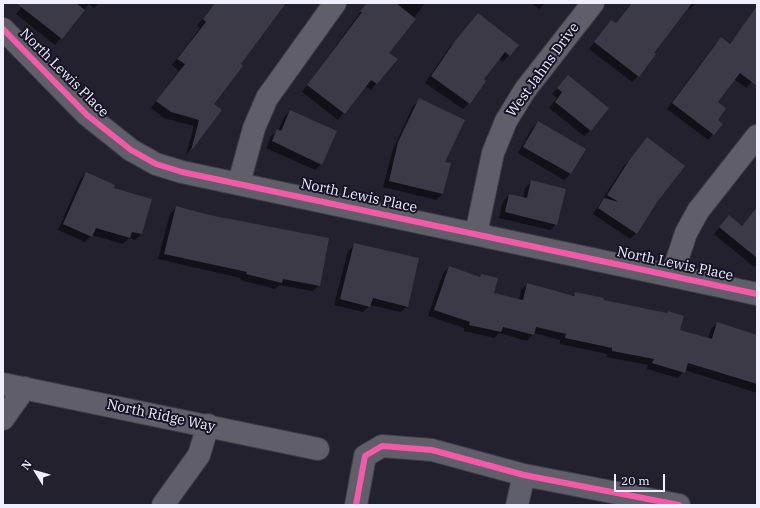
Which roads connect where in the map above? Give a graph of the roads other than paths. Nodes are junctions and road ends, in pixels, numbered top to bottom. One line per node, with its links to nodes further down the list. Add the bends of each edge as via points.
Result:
1 (335, 3): 5 (street, via 267,98 254,128)
2 (593, 3): 6 (street, West Jahns Drive, via 525,90 506,121 493,153)
3 (3, 29): 5 (street, North Lewis Place, via 87,115 131,150 156,164 182,172)
4 (757, 136): 7 (street, via 698,211 686,233)
5 (239, 183): 6 (street, North Lewis Place)
6 (476, 234): 7 (street, North Lewis Place)
7 (672, 275): 8 (street, North Lewis Place)
8 (757, 294)
9 (3, 384): 10 (street, North Ridge Way)
10 (25, 388): 11 (street); 12 (street, North Ridge Way)
11 (3, 419)
12 (208, 425): 13 (street, North Ridge Way); 15 (street, via 199,455)
13 (318, 449)
14 (524, 475): 16 (street, via 432,450 382,446 365,456); 17 (street); 18 (street)
15 (162, 505)
16 (356, 505)
17 (517, 505)
18 (674, 505)

